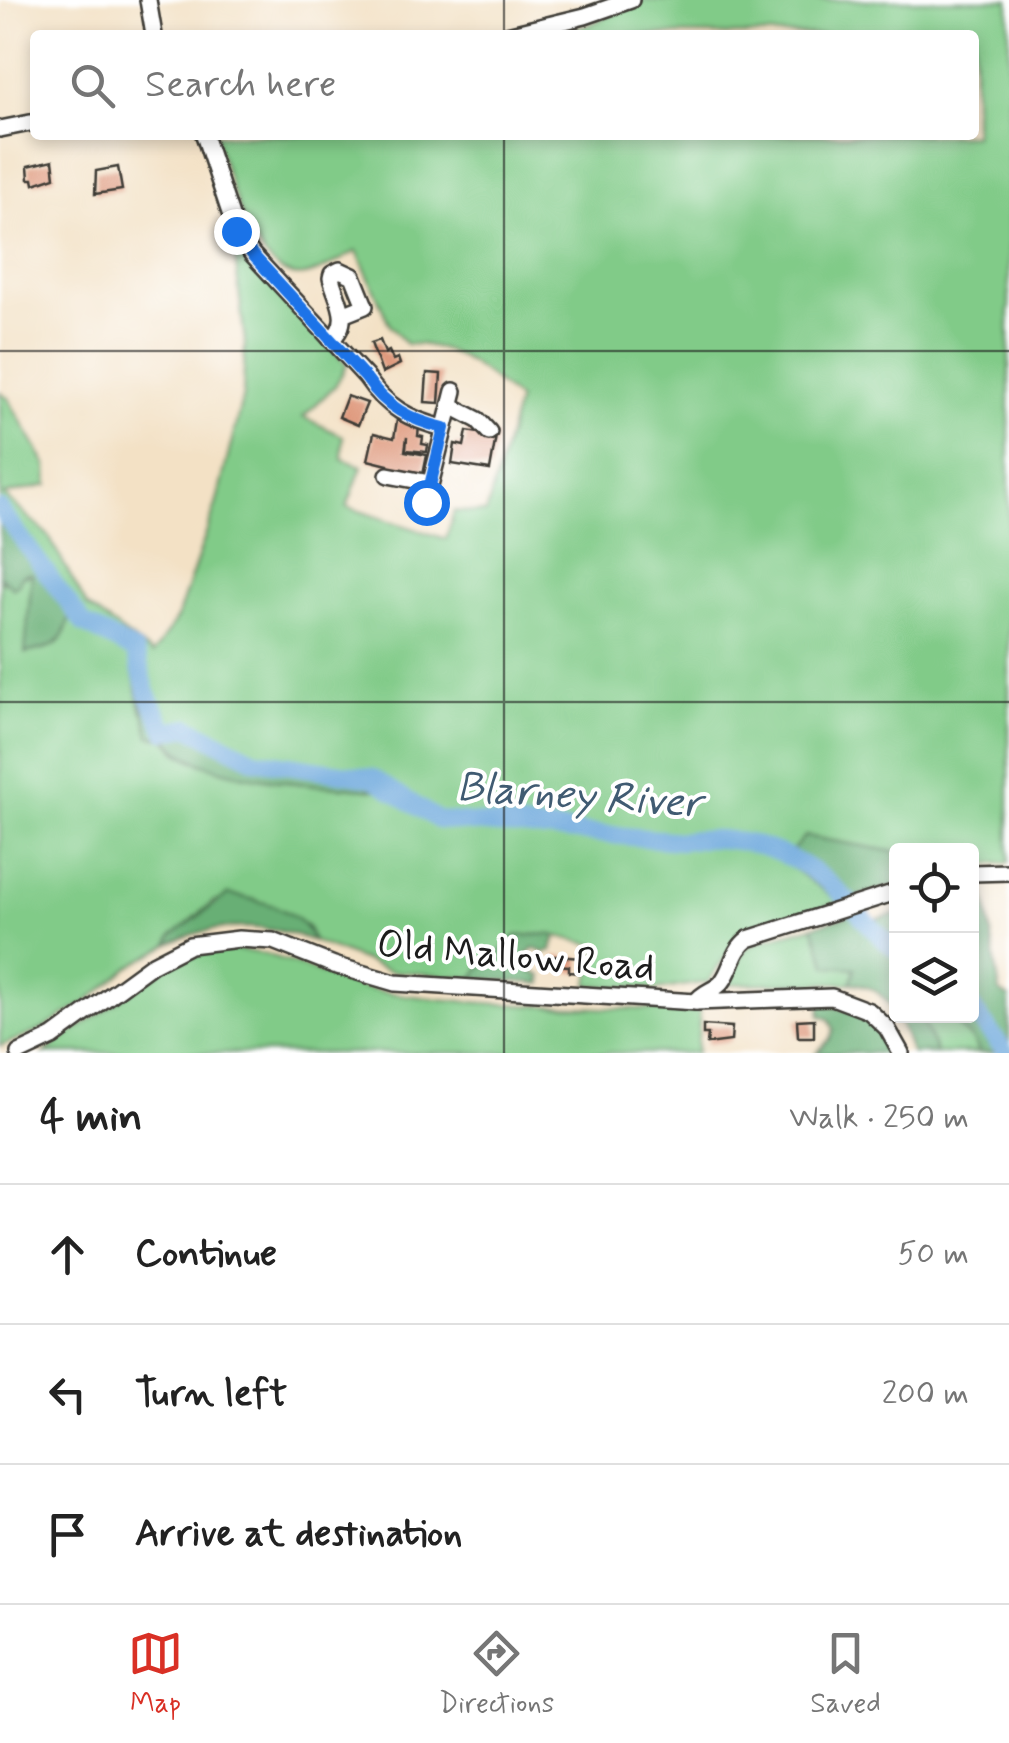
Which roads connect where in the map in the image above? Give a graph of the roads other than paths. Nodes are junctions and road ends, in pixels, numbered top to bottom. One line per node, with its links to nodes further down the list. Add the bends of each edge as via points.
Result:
1 (148, 0): 3 (street)
2 (632, 0): 4 (street)
3 (153, 30)
4 (528, 30)
5 (30, 123): 6 (street)
6 (0, 129)
7 (206, 140): 9 (street, via 236,231)
8 (344, 314): 9 (street)
9 (331, 340): 10 (street, via 401,414)
10 (444, 428): 11 (street, via 452,398); 13 (street)
11 (489, 432)
12 (388, 475): 13 (street)
13 (430, 483): 14 (street)
14 (426, 502)
15 (1009, 872): 16 (street)
16 (979, 873)
17 (889, 894): 18 (street, via 748,940 721,983)
18 (696, 1002): 19 (street, Old Mallow Road, via 395,983 272,942 239,939 190,946 153,964 53,1037); 20 (street, Old Mallow Road, via 847,1000 876,1016)
19 (19, 1053)
20 (901, 1053)

